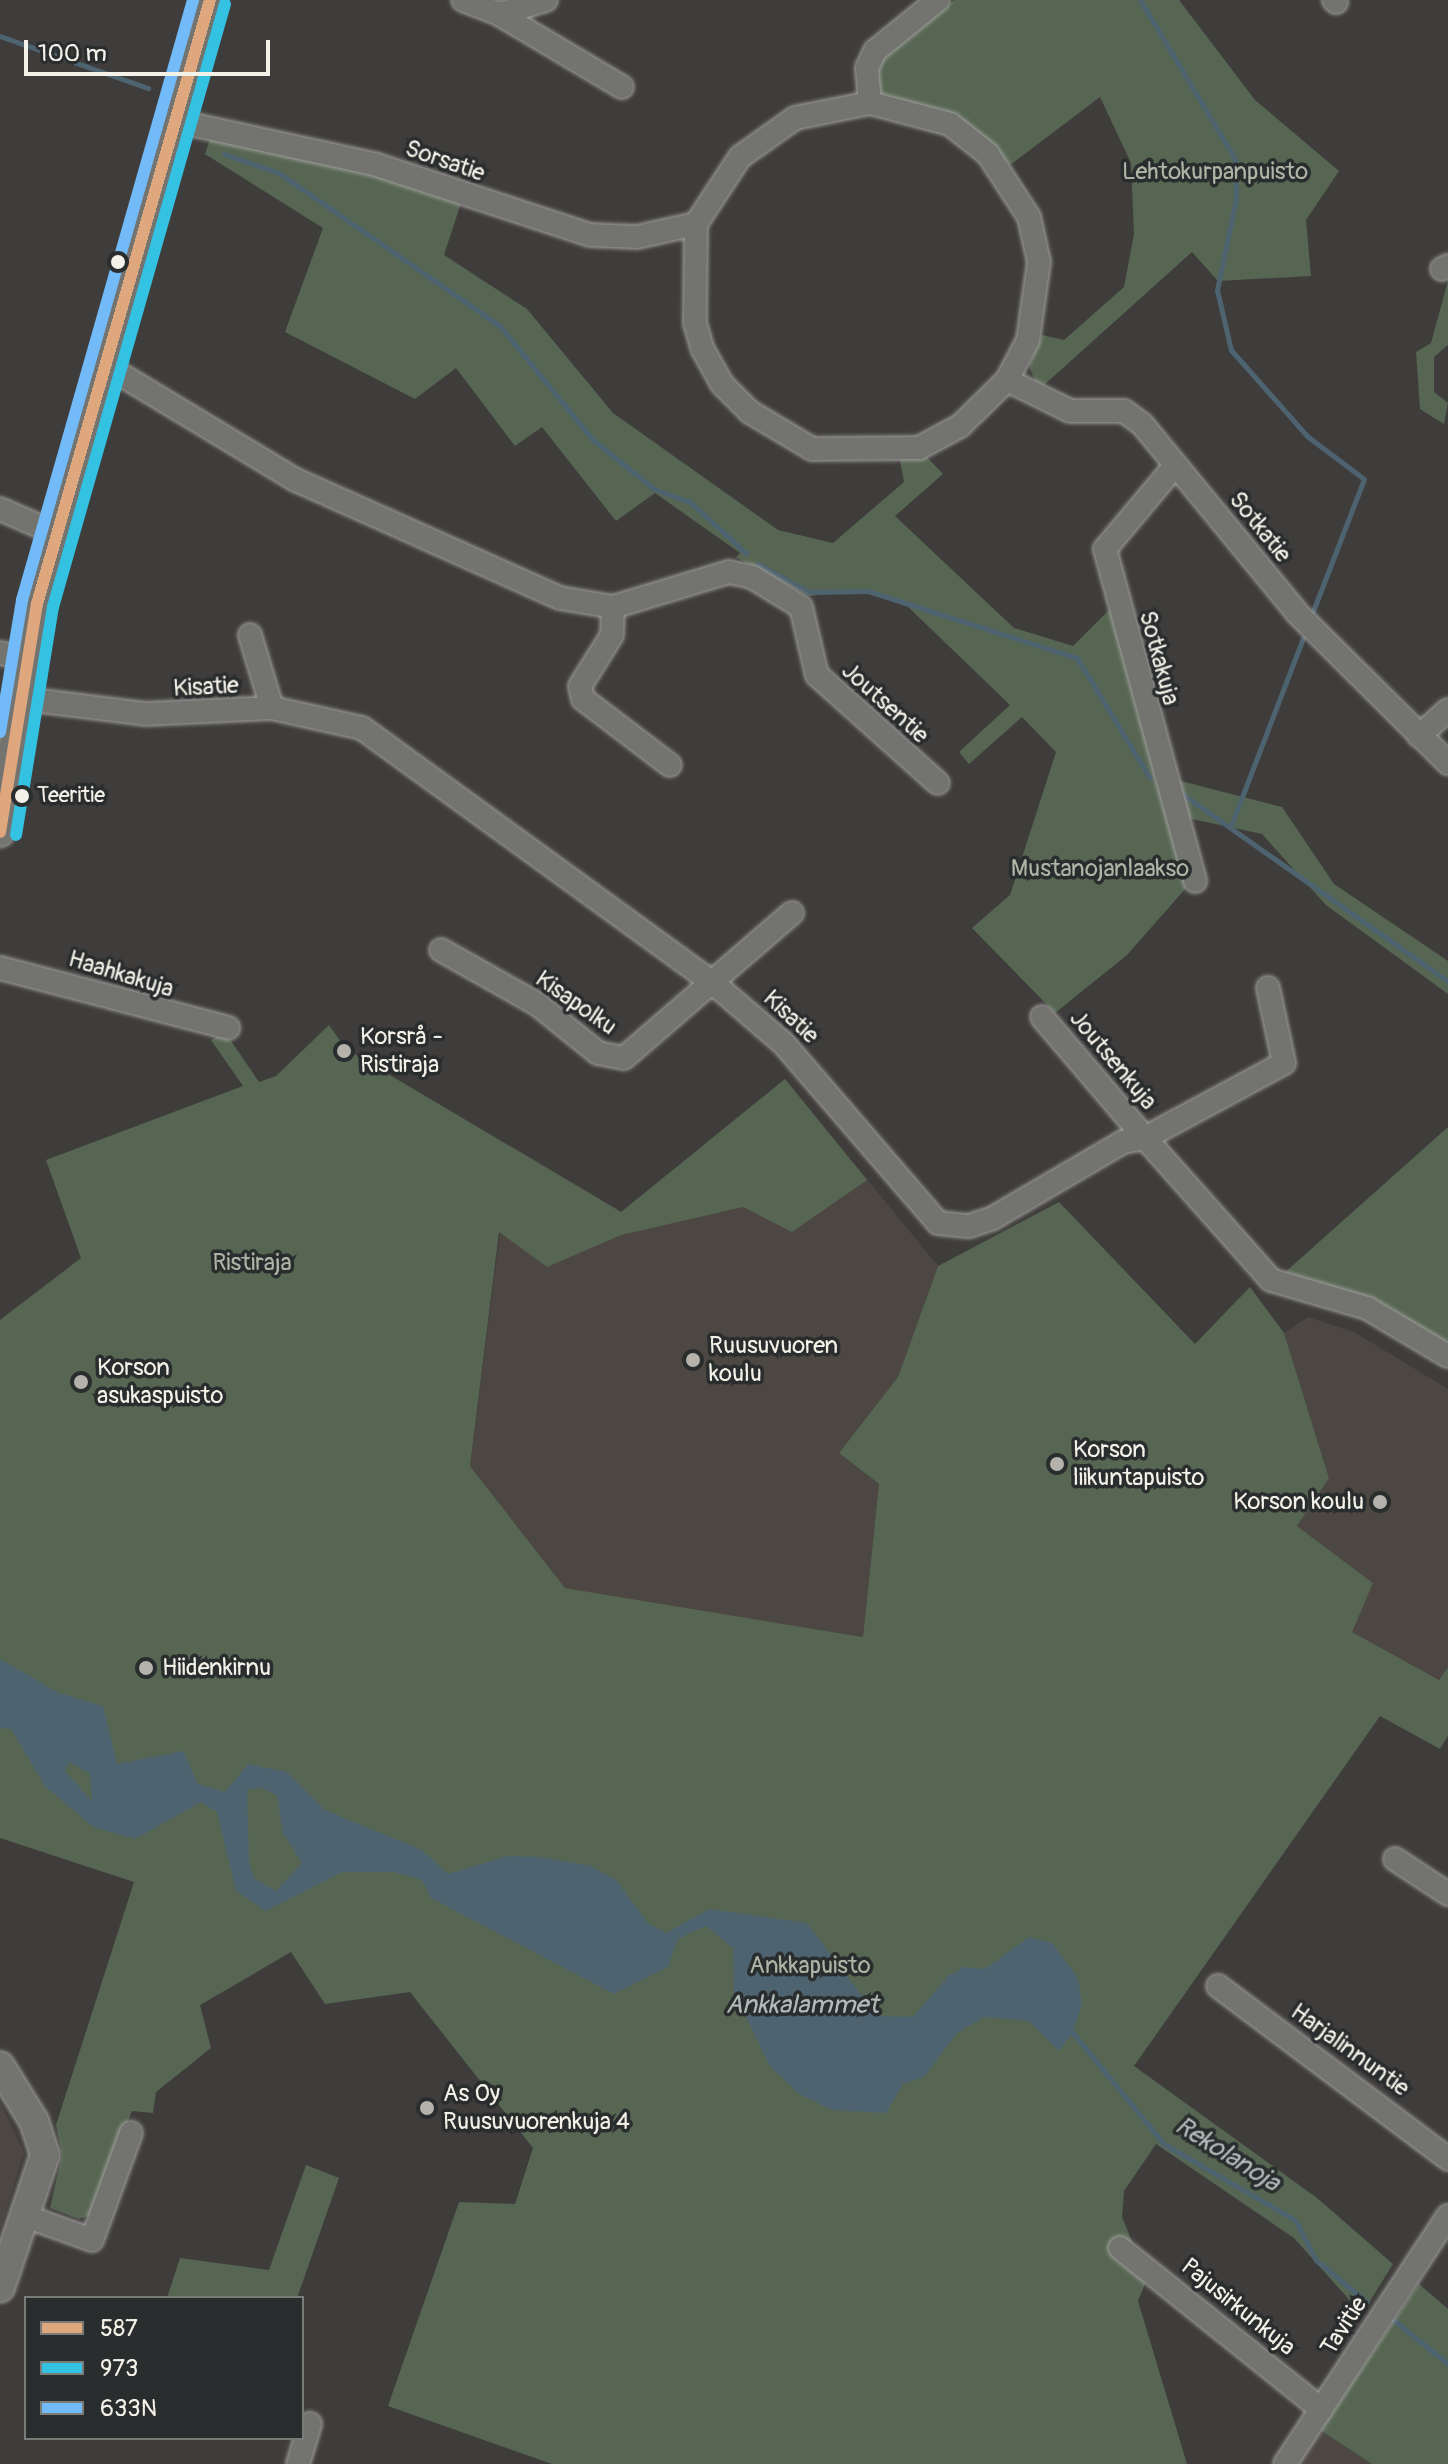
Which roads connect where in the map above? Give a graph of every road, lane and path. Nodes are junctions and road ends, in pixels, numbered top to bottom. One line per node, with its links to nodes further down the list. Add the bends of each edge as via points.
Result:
1 (210, 0): 8 (main road)
2 (463, 0): 5 (street)
3 (546, 0): 5 (street)
4 (938, 0): 7 (street, via 875,51 867,68)
5 (499, 14): 6 (street)
6 (622, 87)
7 (870, 103): 9 (street, via 834,106 766,132 719,182); 11 (street, via 950,124 1014,184 1039,262 1028,340)
8 (176, 121): 9 (street, Sorsatie, via 374,164 590,235 637,237); 10 (main road)
9 (696, 224): 11 (street, via 695,323 702,348 722,384 790,438 855,454 919,448 960,426)
10 (105, 365): 14 (main road); 15 (street, Joutsentie, via 326,496 560,598)
11 (1007, 380): 12 (street, Sotkatie, via 1070,411 1124,411)
12 (1173, 468): 21 (street, Sotkatie, via 1297,613); 26 (street, Sotkakuja, via 1105,549)
13 (0, 509): 14 (street)
14 (55, 533): 17 (main road)
15 (613, 607): 23 (street, via 612,635 580,686 583,699); 24 (street, Joutsentie, via 729,572 752,577 801,607 817,675)
16 (250, 635): 19 (street)
17 (12, 655): 18 (main road)
18 (17, 698): 19 (street, Kisatie, via 145,714); 25 (main road)
19 (272, 708): 30 (street, Kisatie, via 325,715 405,752)
20 (1448, 710): 21 (street)
21 (1419, 736): 22 (street, Sotkatie)
22 (1448, 763)
23 (670, 765)
24 (938, 783)
25 (0, 832)
26 (1195, 881)
27 (792, 913): 30 (street)
28 (441, 950): 30 (street, Kisapolku, via 537,1004 612,1058 650,1041)
29 (0, 968): 33 (street, Haahkakuja)
30 (712, 982): 34 (street, Kisatie, via 807,1067 938,1223 969,1226 993,1218 1123,1142)
31 (1268, 988): 34 (street, via 1284,1063)
32 (1042, 1017): 34 (street, Joutsenkuja)
33 (228, 1028)
34 (1145, 1138): 35 (street, via 1271,1280 1367,1308)
35 (1448, 1356)
36 (1395, 1859): 37 (street)
37 (1448, 1894)
38 (1218, 1986): 41 (street, Harjalinnuntie)
39 (0, 2066): 42 (main road, via 44,2144)
40 (131, 2133): 42 (street, via 92,2240)
41 (1448, 2159)
42 (25, 2216): 45 (main road)
43 (1448, 2216): 46 (street, Tavitie)
44 (1120, 2248): 46 (street, Pajusirkunkuja)
45 (0, 2288)
46 (1321, 2409): 49 (street, Tavitie)
47 (310, 2424): 48 (street)
48 (298, 2464)
49 (1285, 2464)

